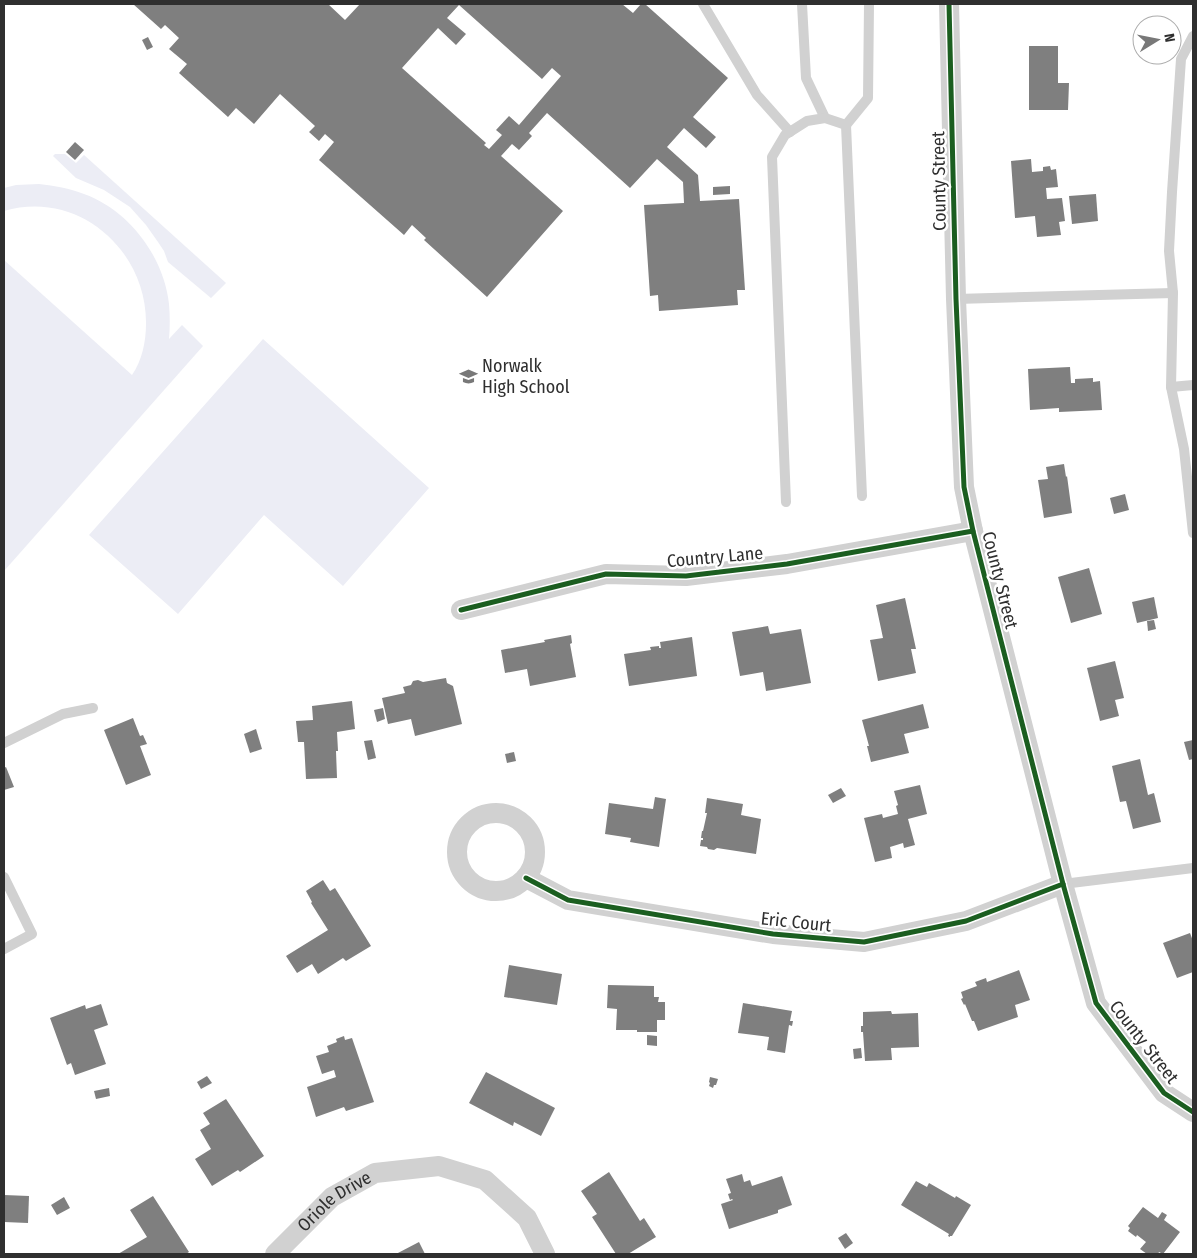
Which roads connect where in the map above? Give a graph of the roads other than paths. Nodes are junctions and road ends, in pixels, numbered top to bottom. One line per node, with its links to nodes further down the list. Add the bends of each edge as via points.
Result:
1 (703, 4): 8 (lane, via 757,95)
2 (802, 4): 6 (lane, via 806,78)
3 (869, 4): 7 (lane, via 868,98)
4 (949, 4): 10 (street, County Street)
5 (1193, 36): 9 (lane, via 1181,59 1169,252)
6 (825, 118): 7 (lane); 8 (lane, via 807,121)
7 (846, 125): 13 (lane)
8 (790, 132): 14 (lane, via 772,157)
9 (1173, 293): 10 (lane); 12 (lane)
10 (956, 299): 15 (street, County Street, via 964,487)
11 (1193, 385): 12 (lane)
12 (1171, 387): 16 (lane, via 1184,449)
13 (862, 496)
14 (786, 502)
15 (973, 531): 17 (street, Country Lane, via 787,564 686,576 606,574); 23 (street, County Street)
16 (1193, 533)
17 (461, 610)
18 (93, 708): 19 (lane, via 63,714)
19 (4, 743)
20 (1193, 868): 23 (lane)
21 (4, 877): 24 (lane, via 32,934)
22 (526, 878): 23 (street, Eric Court, via 568,900 773,934 864,942 966,921)
23 (1063, 884): 25 (street, County Street, via 1096,1003 1164,1093)
24 (4, 949)
25 (1193, 1112)
26 (275, 1254): 27 (street, Oriole Drive, via 332,1197 375,1173 439,1166 485,1180 527,1218)
27 (546, 1254)

